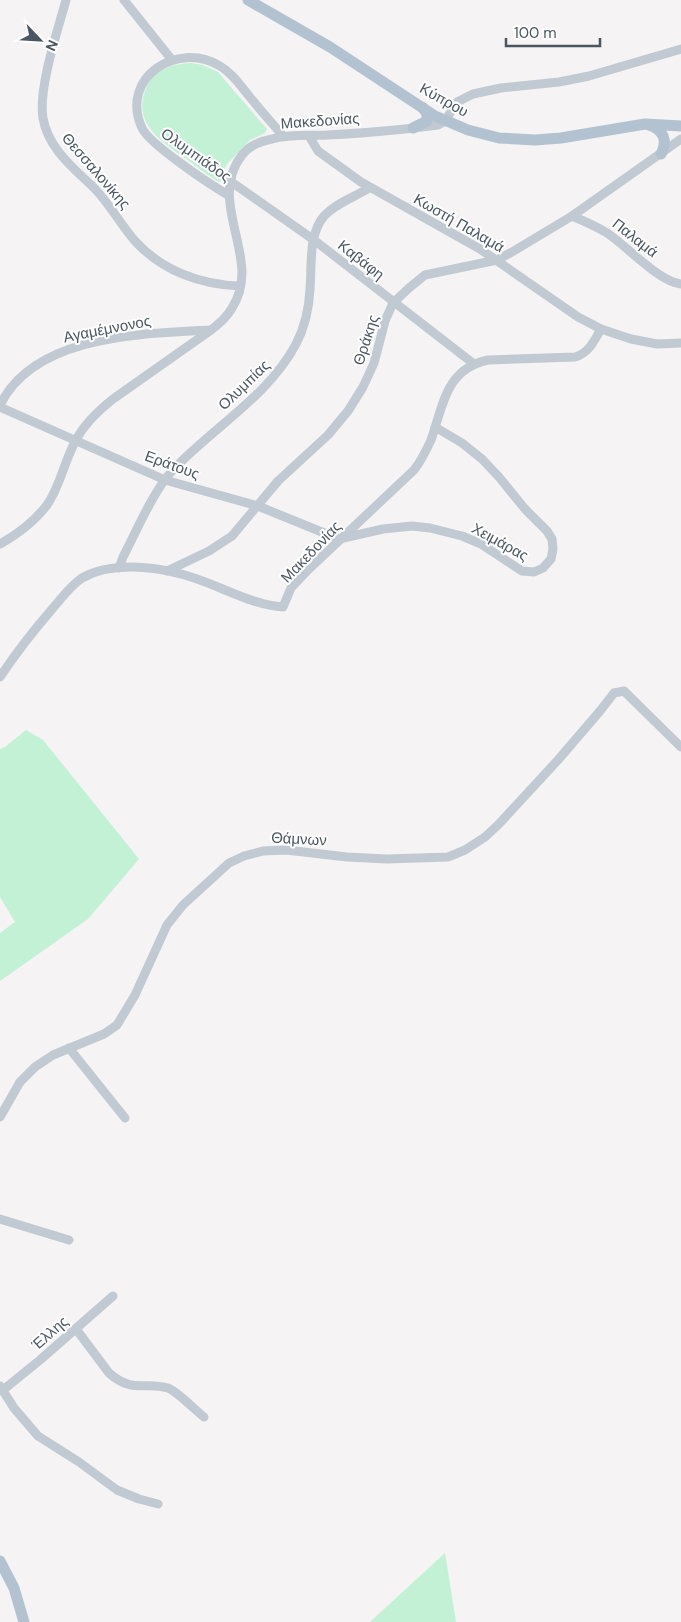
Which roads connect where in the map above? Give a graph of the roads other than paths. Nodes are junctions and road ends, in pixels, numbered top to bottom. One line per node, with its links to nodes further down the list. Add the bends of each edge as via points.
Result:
1 (66, 0): 24 (street, Θεσσαλονίκης, via 43,97 43,120 52,143 147,252 190,277)
2 (124, 0): 6 (street)
3 (248, 0): 7 (main road, Κύπρου, via 325,44)
4 (263, 0): 8 (main road, Κύπρου, via 332,39)
5 (681, 49): 8 (street, via 589,76 473,94 457,102)
6 (172, 60): 13 (street, Ολυμπιάδος, via 200,58 221,67); 19 (street, Ολυμπιάδος, via 154,70 142,85 138,107 142,128 154,143)
7 (423, 108): 8 (main road, Κύπρου); 12 (main road, via 428,114 427,120)
8 (447, 118): 9 (main road, Κύπρου, via 522,133 646,117); 10 (main road, Κύπρου, via 462,128 500,138 529,141); 12 (street, Μακεδονίας, via 438,125)
9 (681, 119)
10 (645, 124): 11 (main road, Κύπρου); 16 (main road, via 659,130 664,137)
11 (681, 126)
12 (413, 128): 14 (street, Μακεδονίας)
13 (284, 136): 14 (street, Μακεδονίας); 17 (street, Μακεδονίας, via 248,149 238,161)
14 (309, 136): 18 (street, Κωστή Παλαμά, via 318,151)
15 (681, 139): 16 (street, Θράκης)
16 (661, 154): 20 (street, Θράκης)
17 (230, 181): 19 (street, Μακεδονίας); 21 (street, Καβάφη)
18 (369, 188): 21 (street, Ολυμπίας, via 327,213 319,223); 22 (street, Κωστή Παλαμά)
19 (228, 195): 24 (street, Μακεδονίας, via 241,256)
20 (572, 216): 22 (street, Θράκης); 23 (street, Παλαμά, via 608,234 671,282)
21 (314, 240): 25 (street, Καβάφη); 33 (street, Ολυμπίας, via 307,313 290,354 272,379)
22 (496, 260): 25 (street, Θράκης, via 425,275); 26 (street, Κωστή Παλαμά)
23 (681, 284)
24 (240, 286): 27 (street, Μακεδονίας, via 233,307)
25 (393, 303): 29 (street, Καβάφη); 34 (street, Θράκης, via 374,363 348,411 328,435 278,481)
26 (600, 329): 28 (street, via 644,342); 29 (street, via 589,349 580,356 488,360)
27 (211, 330): 30 (street, Αγαμέμνονος, via 139,335 69,349 28,370 12,385); 32 (street, Μακεδονίας, via 107,404)
28 (681, 343)
29 (474, 364): 31 (street, Μακεδονίας, via 450,386)
30 (0, 406): 32 (street, Εράτους)
31 (435, 428): 35 (street, Μακεδονίας, via 427,450 414,470); 35 (street, Χειμάρας, via 462,443 486,463 545,529 554,549 546,565 534,572 522,571 481,544 430,528 383,529)
32 (76, 440): 33 (street, Εράτους); 36 (street, Μακεδονίας, via 46,505 27,526)
33 (165, 480): 34 (street, Εράτους); 37 (street, Ολυμπίας)
34 (258, 506): 35 (street, Εράτους); 38 (street, Θράκης, via 225,542)
35 (339, 539): 38 (street, Μακεδονίας, via 298,580 283,607)
36 (0, 544)
37 (119, 568): 38 (street, Μακεδονίας); 39 (street, Μακεδονίας, via 92,574 70,588)
38 (167, 571)
39 (0, 677)
40 (681, 747): 41 (street, Θάμνων, via 624,691 614,693 498,825 465,850 448,857 387,859 263,851 229,863 183,905 167,925 138,990 117,1024 104,1034)
41 (69, 1048): 42 (street, Θάμνων, via 29,1072); 43 (street)
42 (0, 1116)
43 (125, 1118)
44 (0, 1219): 45 (street)
45 (69, 1240)
46 (113, 1296): 47 (street, Έλλης)
47 (76, 1329): 48 (street, Έλλης); 49 (street, via 115,1378 136,1386 167,1388)
48 (2, 1388): 50 (street, via 38,1436 117,1490)
49 (204, 1417)
50 (158, 1504)
51 (0, 1561): 52 (main road, via 14,1588)
52 (24, 1622)

